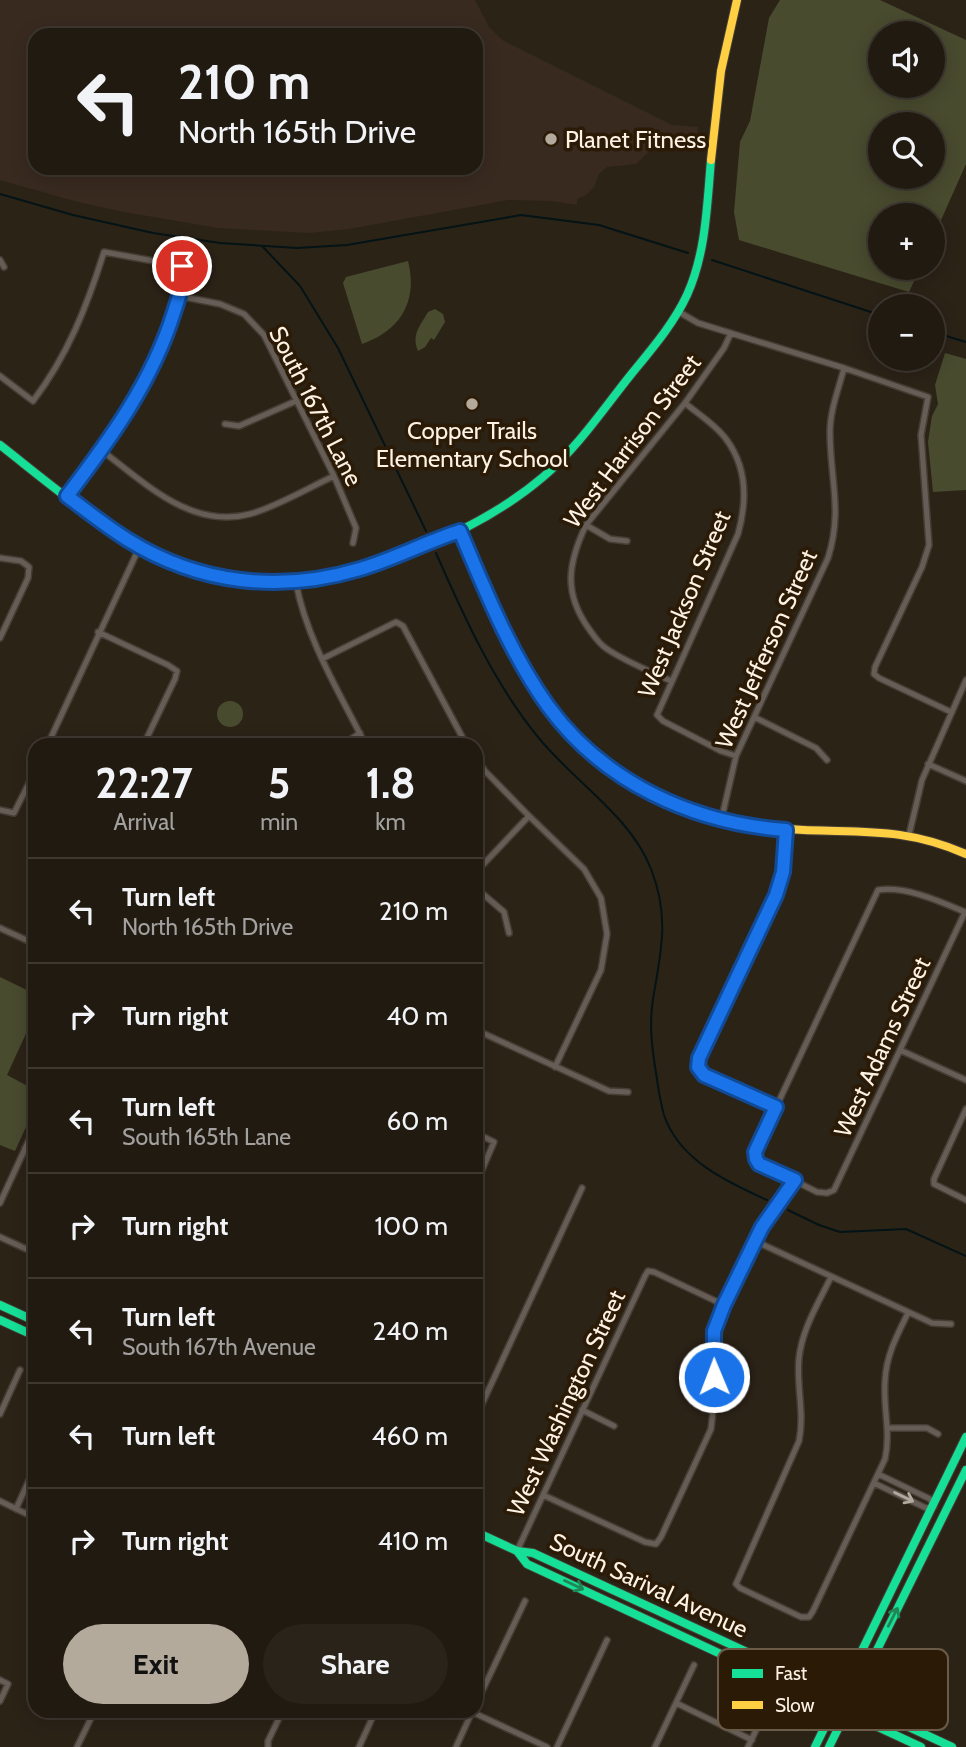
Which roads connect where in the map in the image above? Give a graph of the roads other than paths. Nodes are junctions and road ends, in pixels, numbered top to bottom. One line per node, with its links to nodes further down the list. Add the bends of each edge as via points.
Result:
1 (737, 0): 5 (street, via 724,47 699,256)
2 (0, 260): 3 (street)
3 (4, 267)
4 (179, 296): 8 (street, via 182,266 104,252 71,343 33,401); 9 (street, South 167th Lane, via 244,314 264,335); 13 (street, via 146,383)
5 (678, 312): 6 (street); 17 (street, via 552,468 506,505)
6 (731, 333): 7 (street); 10 (street, West Harrison Street)
7 (844, 368): 28 (street, via 928,397 921,435 929,545 874,674); 29 (street, West Jefferson Street, via 831,418 837,514 833,541)
8 (0, 376)
9 (296, 401): 11 (street, via 239,426); 14 (street, South 167th Lane)
10 (685, 403): 16 (street, West Harrison Street); 27 (street, West Jackson Street, via 725,438 734,453 744,480 744,513)
11 (225, 424)
12 (0, 445): 15 (street)
13 (101, 450): 14 (street, via 170,501 220,517 252,514); 15 (street)
14 (334, 476): 19 (street, South 167th Lane, via 356,528)
15 (67, 496): 20 (street)
16 (586, 526): 18 (street, via 610,539); 27 (street, West Harrison Street, via 575,547 570,574 576,608 601,644)
17 (460, 531): 22 (street, via 362,569); 44 (street, via 508,637 550,709 588,749 627,779 669,803)
18 (627, 541)
19 (352, 543)
20 (139, 547): 22 (street, via 221,577); 23 (street)
21 (0, 558): 24 (street, via 29,567)
22 (296, 583): 25 (street)
23 (99, 632): 31 (street); 32 (street, via 177,671)
24 (0, 638)
25 (322, 659): 30 (street); 35 (street, via 396,622 403,625)
26 (966, 680): 28 (street)
27 (671, 681): 36 (street, West Jackson Street, via 657,715)
28 (951, 712): 38 (street)
29 (754, 717): 36 (street, West Jefferson Street); 37 (street, via 816,748)
30 (360, 733): 33 (street); 34 (street)
31 (51, 738)
32 (148, 738)
33 (352, 738)
34 (362, 738)
35 (463, 738)
36 (736, 756): 44 (street, West Jefferson Street)
37 (827, 760)
38 (928, 764): 40 (street); 46 (street)
39 (483, 766): 43 (street)
40 (966, 781)
41 (28, 785): 42 (street, via 14,813)
42 (0, 810)
43 (529, 816): 48 (street); 56 (street, via 584,869 601,898 607,934 601,970)
44 (721, 821): 45 (street)
45 (786, 830): 46 (street); 59 (street, via 776,895 698,1067 704,1075)
46 (909, 835): 47 (street)
47 (966, 854)
48 (483, 865)
49 (483, 894): 52 (street, via 504,912)
50 (965, 912): 55 (street, West Adams Street); 59 (street, via 938,901 878,890)
51 (0, 928): 53 (street)
52 (509, 933)
53 (28, 941)
54 (483, 1033): 56 (street)
55 (900, 1050): 57 (street); 66 (street, West Adams Street, via 834,1190 817,1192)
56 (555, 1067): 58 (street, via 609,1091)
57 (966, 1080)
58 (628, 1092)
59 (776, 1107): 66 (street, via 756,1159)
60 (966, 1109): 68 (street, via 933,1179 934,1184)
61 (483, 1136): 65 (street, via 494,1142)
62 (28, 1141): 63 (street)
63 (25, 1148): 64 (street); 69 (street)
64 (28, 1150)
65 (483, 1168)
66 (795, 1180): 71 (street)
67 (582, 1188): 84 (street)
68 (966, 1200)
69 (0, 1203)
70 (0, 1237): 72 (street)
71 (755, 1241): 73 (street); 75 (street)
72 (28, 1249)
73 (831, 1277): 76 (street); 94 (street, via 802,1344 799,1441 736,1584 809,1617)
74 (0, 1305): 77 (street)
75 (724, 1305): 83 (street, via 714,1331); 85 (street, West Washington Street, via 648,1271)
76 (908, 1312): 79 (street, via 932,1323); 88 (street, via 887,1363)
77 (28, 1318)
78 (0, 1320): 80 (street)
79 (951, 1324)
80 (28, 1333)
81 (20, 1370): 86 (street)
82 (702, 1377): 83 (street)
83 (714, 1377): 95 (street, via 711,1429 656,1544)
84 (483, 1402)
85 (582, 1410): 87 (street); 95 (street, West Washington Street)
86 (0, 1413)
87 (614, 1426)
88 (888, 1428): 89 (street, via 927,1429); 92 (street)
89 (938, 1434)
90 (966, 1437): 97 (street)
91 (966, 1469): 99 (street)
92 (878, 1474): 94 (street); 97 (street, via 930,1499)
93 (28, 1482): 98 (street)
94 (874, 1483): 97 (street, one-way to 97, via 926,1508)
95 (543, 1495): 102 (street, West Washington Street)
96 (0, 1502): 98 (street)
97 (934, 1506): 99 (street); 106 (street)
98 (16, 1509): 100 (street)
99 (946, 1512): 107 (street, one-way to 99)
100 (27, 1514)
101 (483, 1535): 102 (street, South Sarival Avenue)
102 (517, 1551): 105 (street, South Sarival Avenue, via 533,1553); 108 (street, South Sarival Avenue, one-way to 108, via 527,1563)
103 (525, 1601): 111 (street)
104 (607, 1640): 132 (street)
105 (741, 1649)
106 (862, 1649)
107 (877, 1649)
108 (718, 1652)
109 (694, 1665): 113 (street)
110 (0, 1680): 112 (street, via 8,1684)
111 (483, 1689)
112 (0, 1701)
113 (676, 1703): 119 (street); 133 (street)
114 (483, 1717): 131 (street)
115 (90, 1718): 127 (street)
116 (279, 1718): 128 (street)
117 (372, 1718): 129 (street)
118 (469, 1718): 130 (street)
119 (718, 1723)
120 (731, 1730): 126 (street)
121 (757, 1730): 126 (street)
122 (823, 1730): 135 (street)
123 (836, 1730): 136 (street)
124 (886, 1730): 137 (street, South Sarival Avenue)
125 (915, 1730): 138 (street, South Sarival Avenue)
126 (752, 1740): 134 (street)
127 (77, 1747)
128 (268, 1747)
129 (359, 1747)
130 (456, 1747)
131 (547, 1747)
132 (557, 1747)
133 (655, 1747)
134 (748, 1747)
135 (815, 1747)
136 (828, 1747)
137 (921, 1747)
138 (952, 1747)

